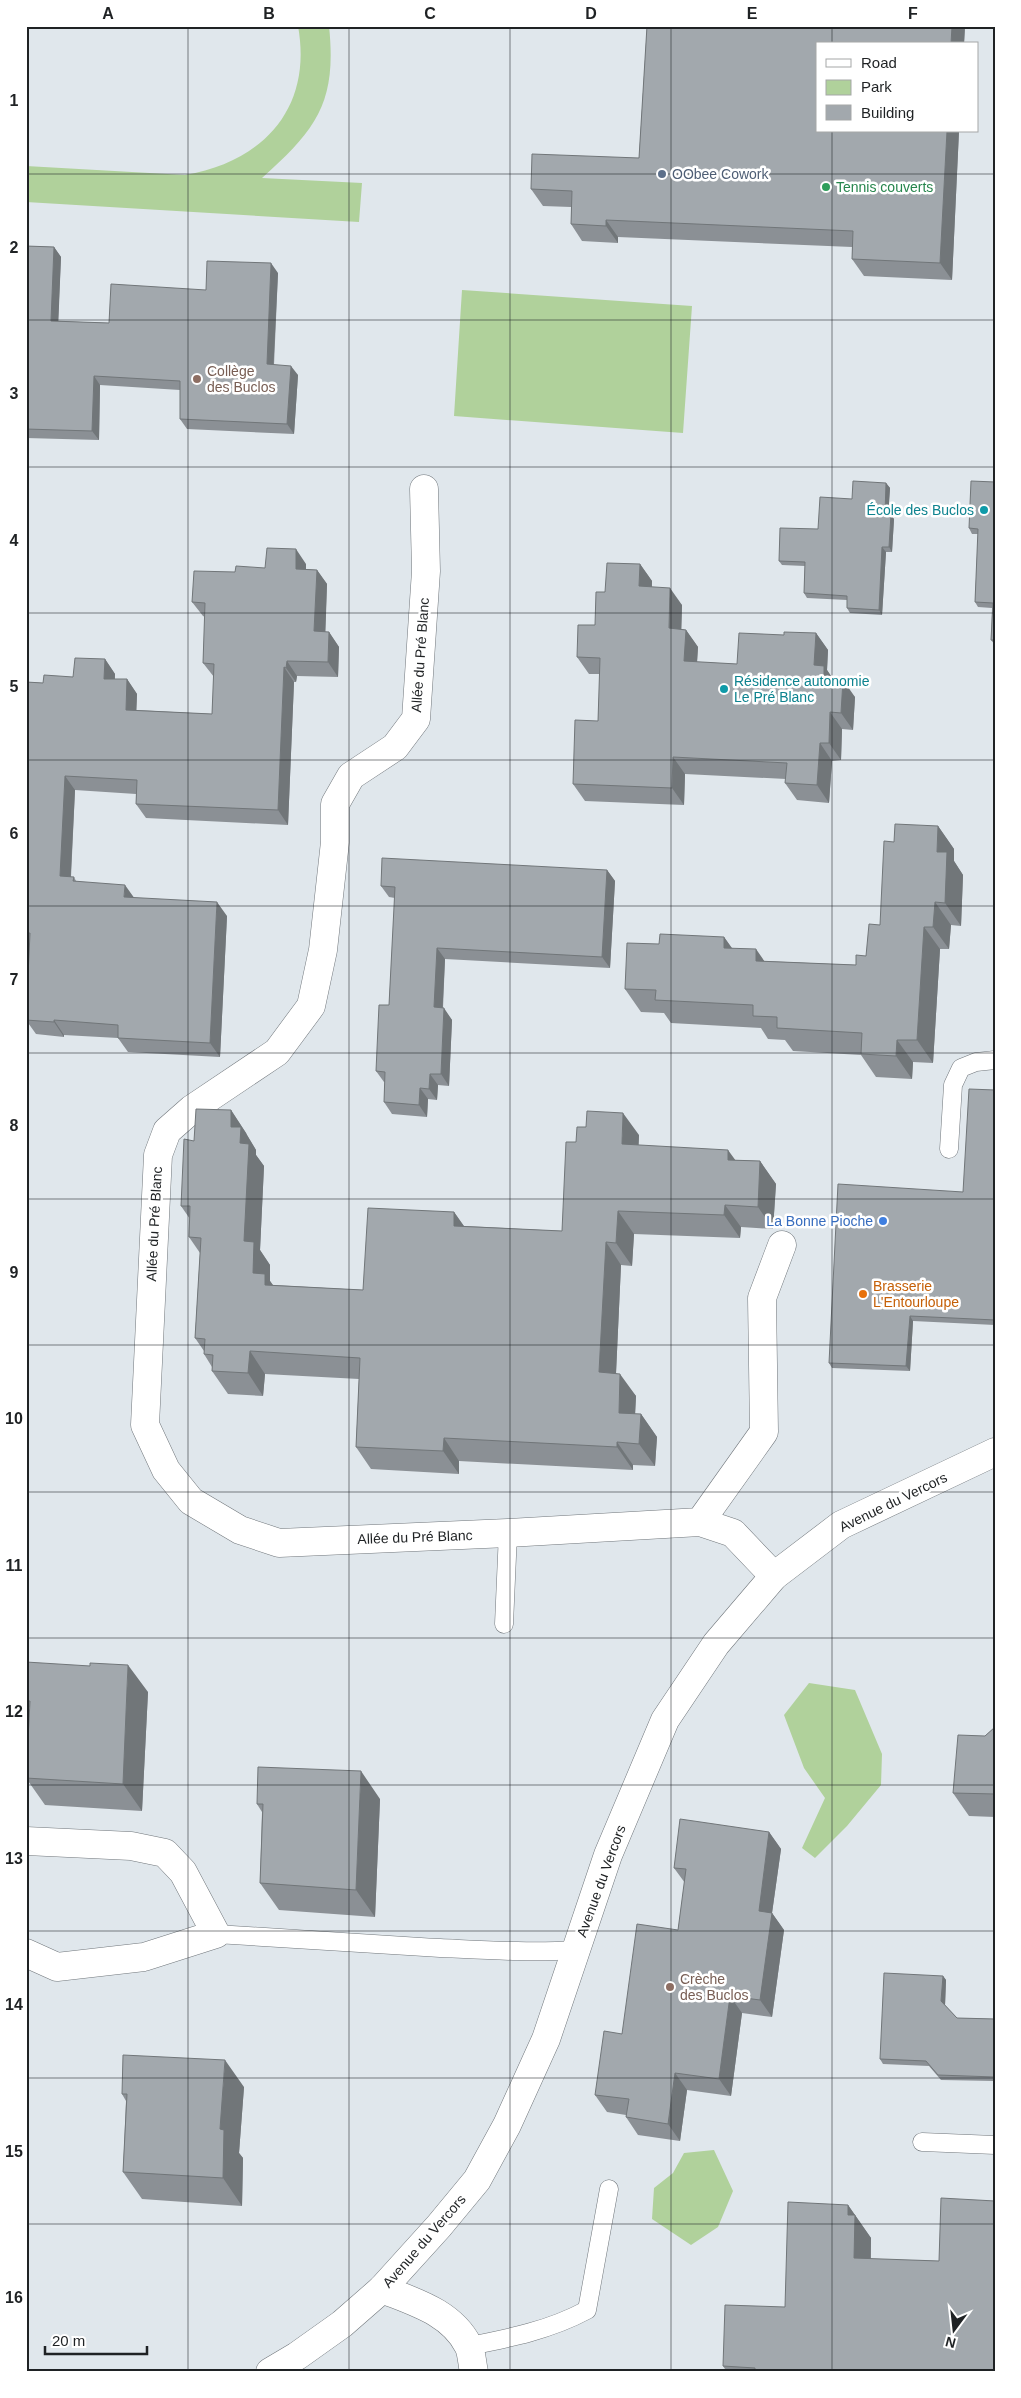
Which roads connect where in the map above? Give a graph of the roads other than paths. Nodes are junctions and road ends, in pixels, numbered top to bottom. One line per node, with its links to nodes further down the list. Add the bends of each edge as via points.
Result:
1 (424, 489): 7 (street, Allée du Pré Blanc, via 426,572 416,719 395,747 351,776 335,804 335,842 323,950 311,1006 277,1052 192,1109 167,1132 158,1155 145,1425 166,1470 191,1501 240,1530 279,1542)
2 (995, 1060): 3 (lane, via 961,1068 953,1085)
3 (949, 1149)
4 (782, 1245): 6 (street, via 762,1298 764,1432)
5 (995, 1452): 8 (street, Avenue du Vercors, via 841,1525)
6 (700, 1522): 7 (street, Allée du Pré Blanc); 8 (street, Allée du Pré Blanc, via 733,1533)
7 (508, 1533): 9 (lane)
8 (774, 1576): 12 (street, Avenue du Vercors, via 716,1644 665,1720 608,1855)
9 (504, 1624)
10 (26, 1841): 11 (street, via 131,1846 165,1853 182,1872)
11 (216, 1934): 12 (lane, via 501,1951); 13 (street, via 144,1956 57,1967)
12 (576, 1950): 17 (street, Avenue du Vercors, via 546,2039 507,2125 477,2180)
13 (26, 1953)
14 (922, 2142): 15 (lane)
15 (995, 2145)
16 (609, 2189): 18 (lane, via 587,2310)
17 (382, 2289): 18 (street, via 429,2308 451,2322); 19 (street, Avenue du Vercors, via 342,2324)
18 (471, 2359)
19 (270, 2372)

